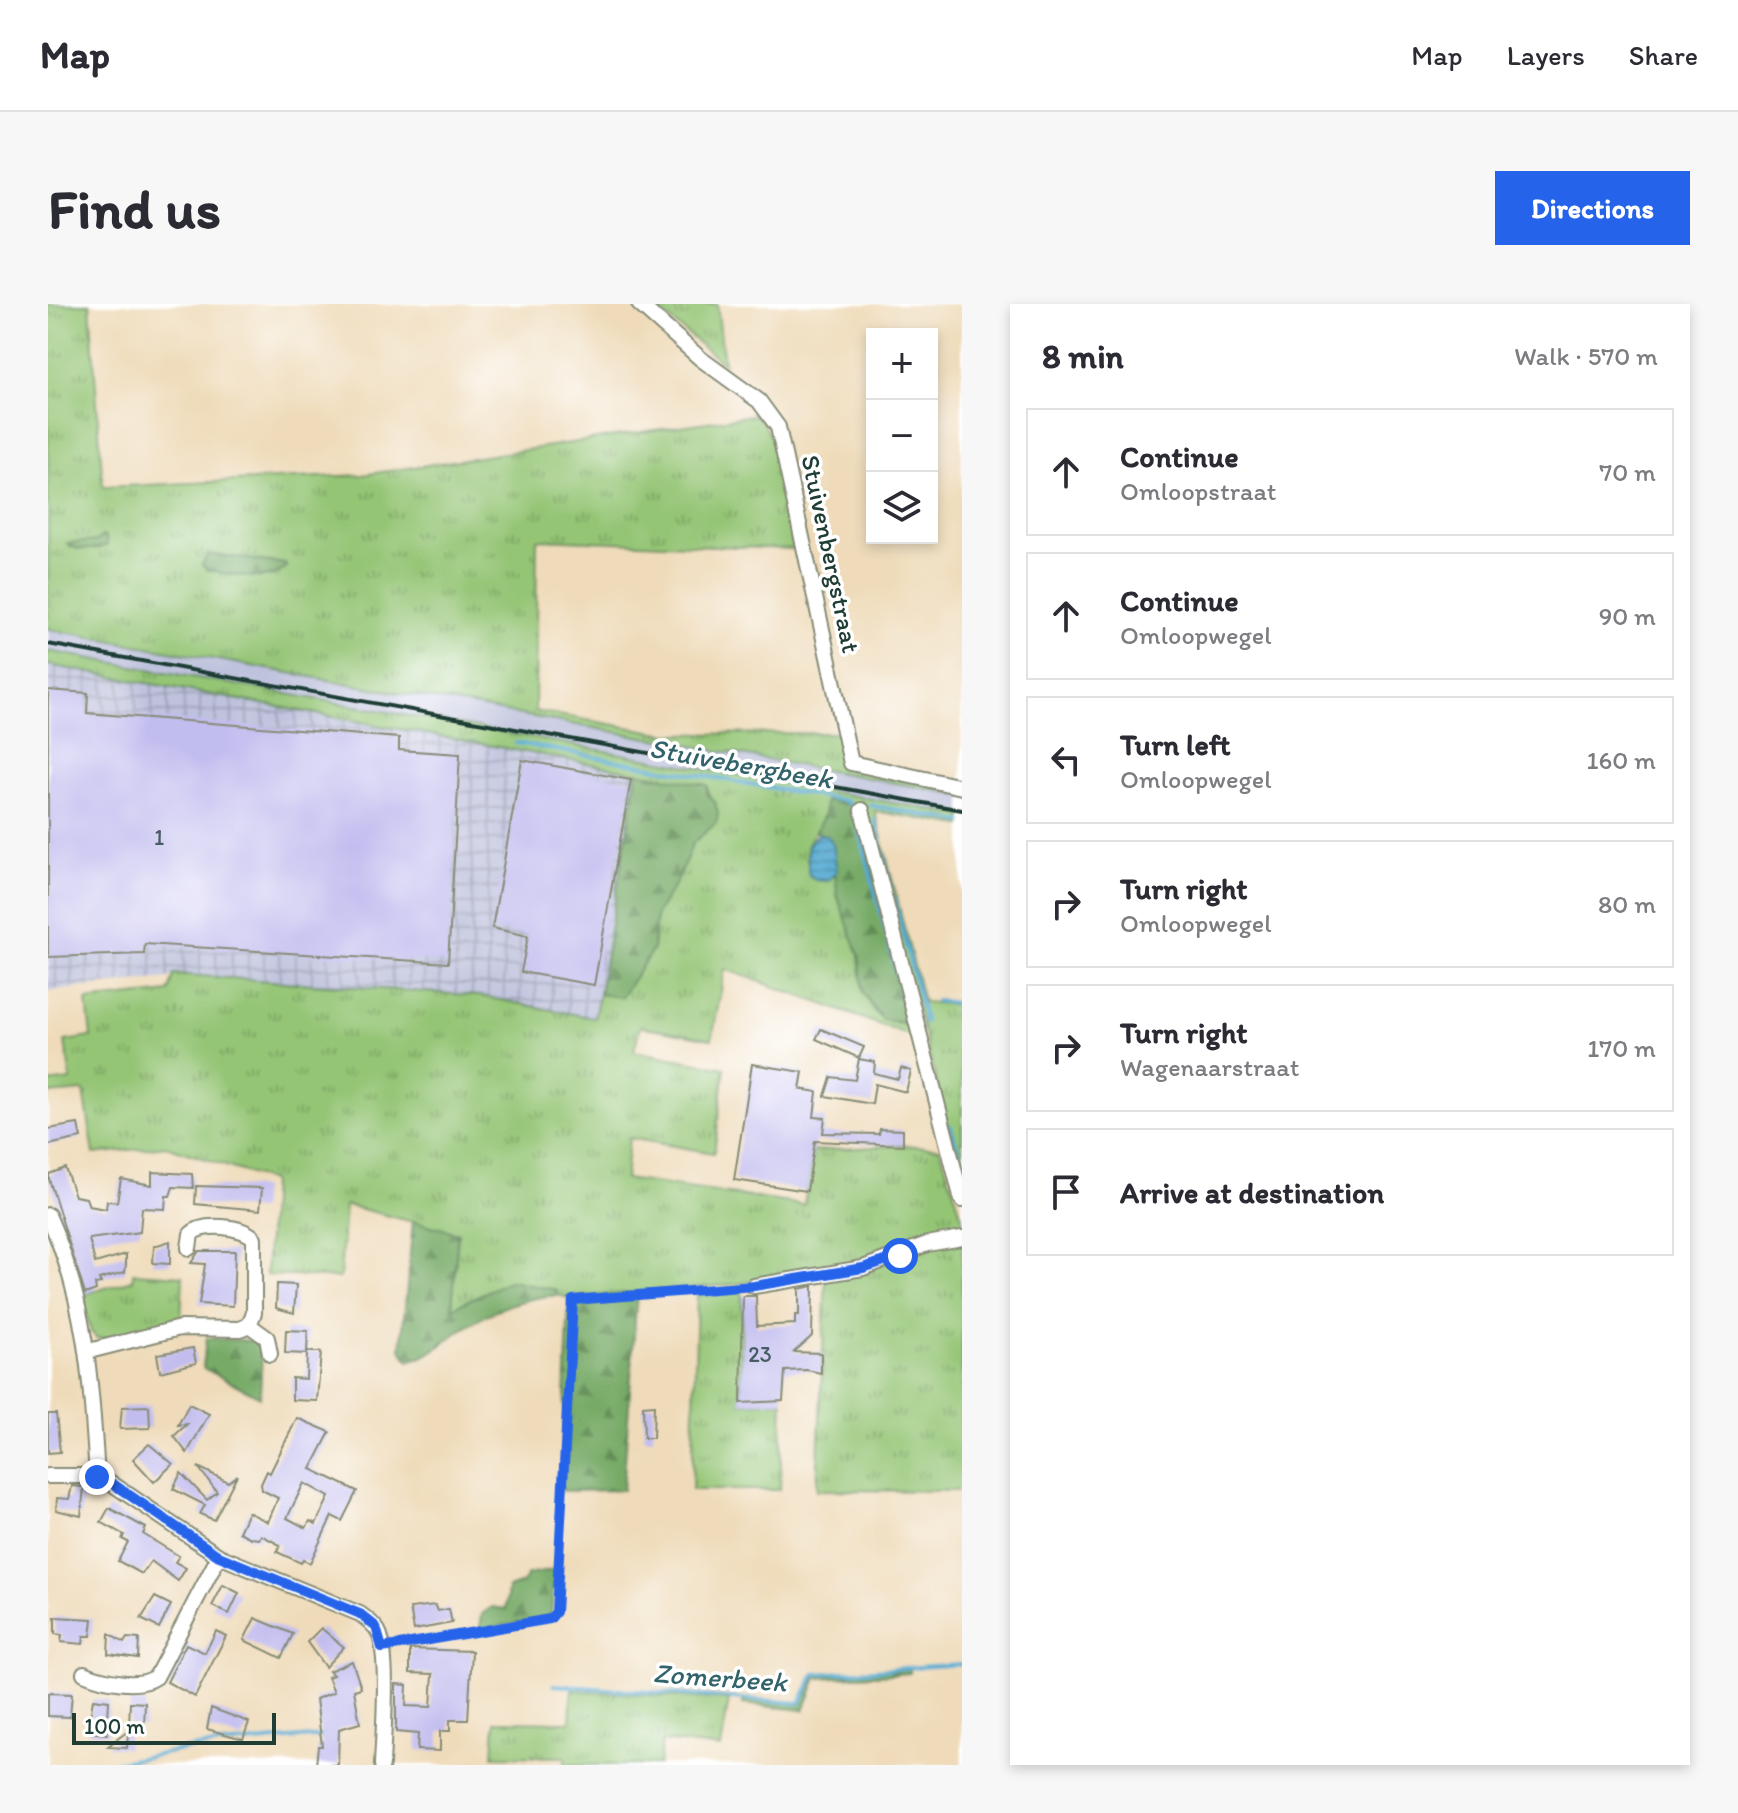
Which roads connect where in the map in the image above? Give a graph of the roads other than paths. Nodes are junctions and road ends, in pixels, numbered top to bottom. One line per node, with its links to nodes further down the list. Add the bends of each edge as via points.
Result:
1 (639, 304): 2 (street, Stuivenbergstraat, via 759,401 778,427 851,763)
2 (962, 787)
3 (862, 810): 4 (street)
4 (962, 1200)
5 (48, 1215): 10 (street)
6 (962, 1238): 8 (street, via 927,1244 873,1266)
7 (189, 1248): 9 (street, via 191,1234 200,1228 241,1230 254,1238 254,1313)
8 (754, 1286)
9 (249, 1325): 10 (street, via 180,1328); 11 (street, via 267,1338)
10 (89, 1351): 13 (street)
11 (270, 1354)
12 (48, 1476): 13 (street)
13 (97, 1477): 14 (street)
14 (219, 1556): 15 (street, via 156,1677 140,1682 96,1679); 16 (street, via 360,1614 376,1627 382,1648)
15 (84, 1673)
16 (382, 1765)

